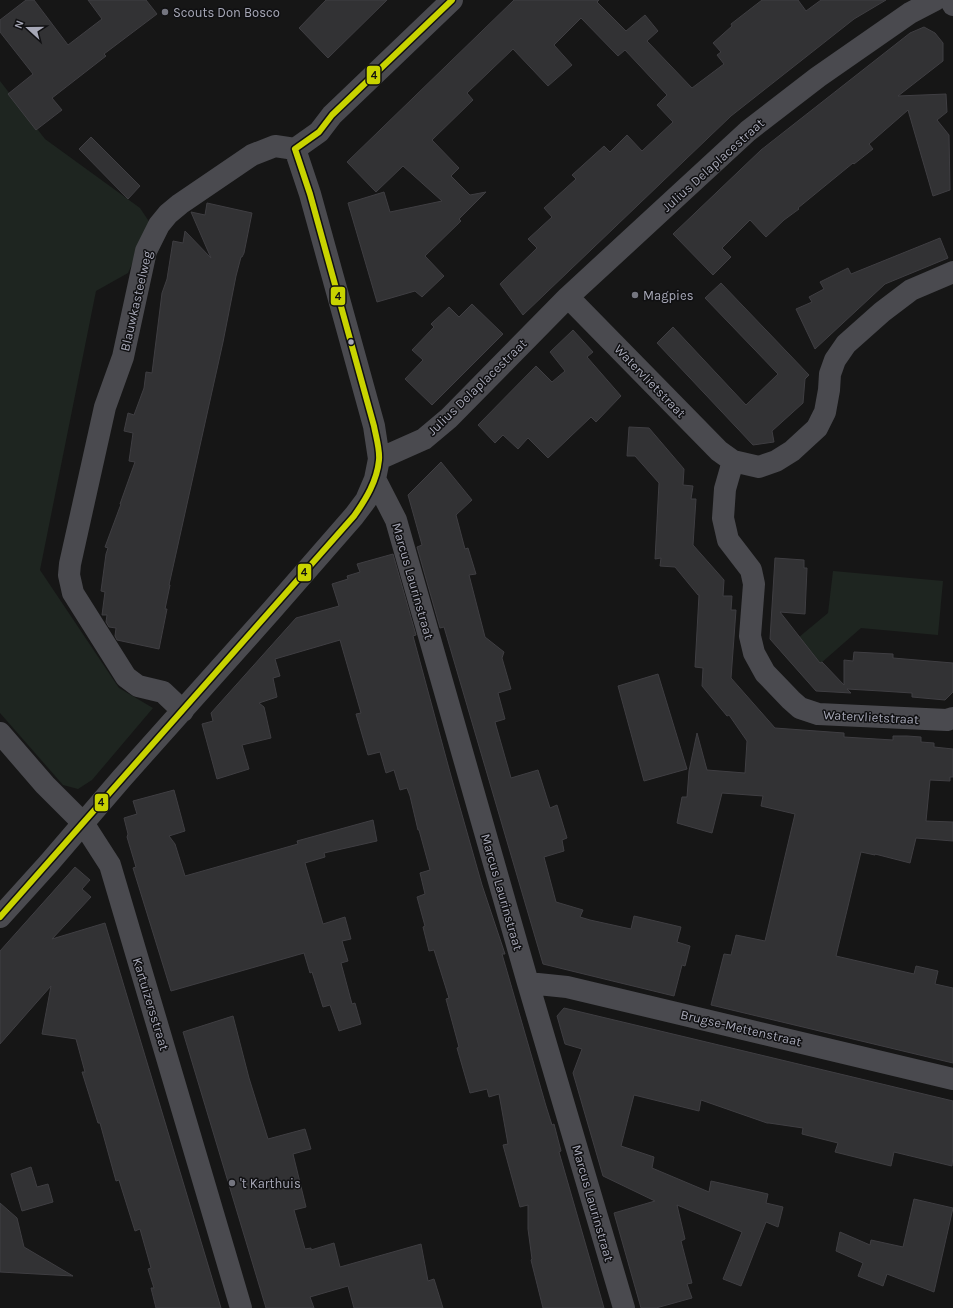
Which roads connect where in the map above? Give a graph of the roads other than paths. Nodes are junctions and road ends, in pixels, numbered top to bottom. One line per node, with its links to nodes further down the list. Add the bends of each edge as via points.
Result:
1 (452, 0): 5 (street, via 332,115 319,132)
2 (935, 0): 7 (street, Julius Delaplacestraat, via 910,13 842,60 748,131)
3 (951, 0): 4 (street)
4 (953, 5)
5 (295, 149): 9 (street, via 310,194 374,426); 10 (street, Blauwkasteelweg, via 275,146 252,155 180,204 159,225 146,251 123,357 103,414 70,564 69,575 73,593 126,677 138,686 163,692)
6 (950, 281): 8 (street, Watervlietstraat, via 911,290 846,344 835,360 830,374 825,412 817,428 792,451 776,461 759,466)
7 (568, 298): 8 (street, Watervlietstraat, via 719,451); 9 (street, Julius Delaplacestraat, via 424,440)
8 (734, 461): 11 (street, Watervlietstraat, via 725,489 723,518 728,540 751,570 754,584 750,636 754,653 765,673 800,708 818,714 947,720)
9 (377, 469): 10 (street, via 366,500 354,516); 15 (street, Marcus Laurinstraat, via 396,520)
10 (183, 711): 13 (street)
11 (953, 718)
12 (0, 733): 13 (street, Kartuizersstraat, via 45,785)
13 (83, 823): 14 (street); 17 (street, Kartuizersstraat, via 110,865)
14 (0, 918)
15 (528, 982): 16 (street, Brugse-Mettenstraat, via 567,987); 18 (street, Marcus Laurinstraat)
16 (953, 1079)
17 (241, 1308)
18 (624, 1308)

